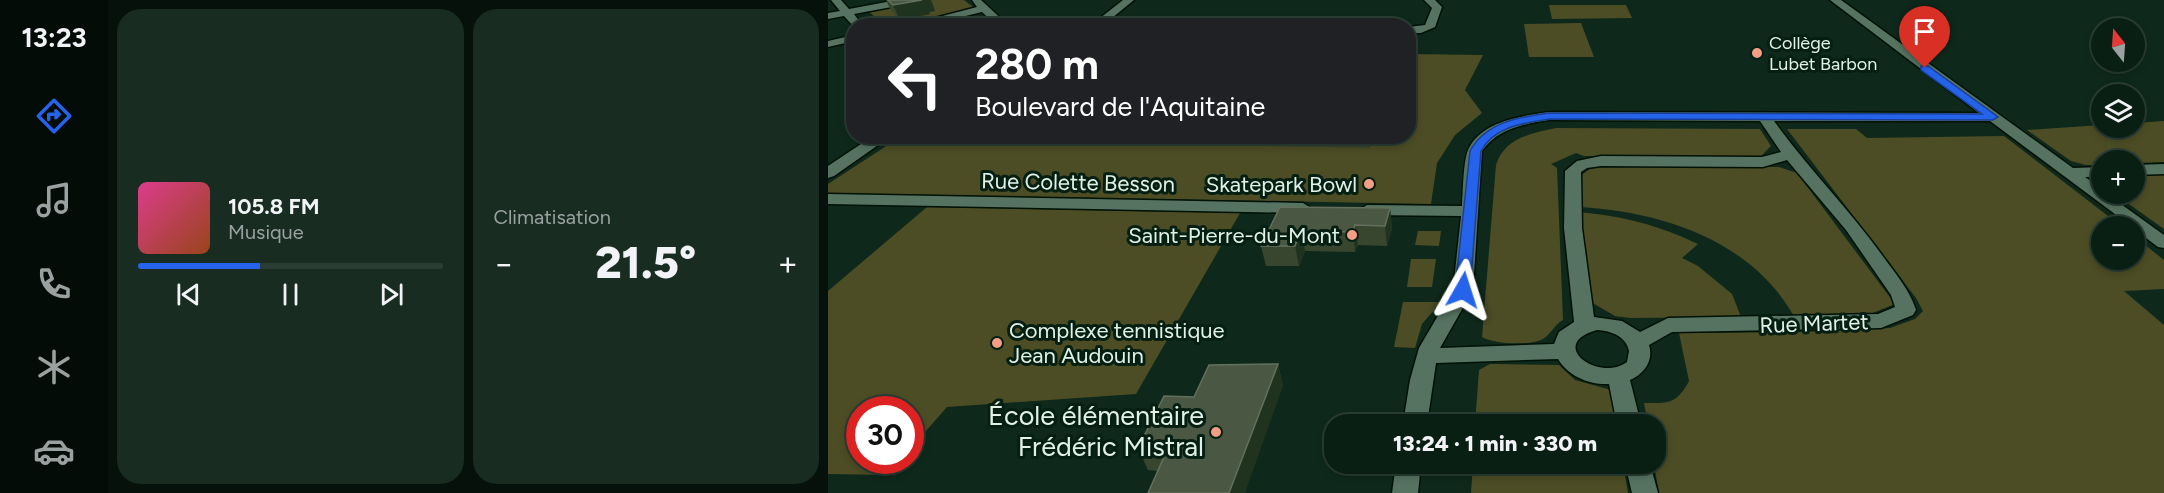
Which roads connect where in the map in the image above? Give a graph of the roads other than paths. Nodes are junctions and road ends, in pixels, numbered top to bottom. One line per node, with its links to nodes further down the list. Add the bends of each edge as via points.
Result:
1 (836, 0): 7 (street)
2 (913, 0): 7 (street)
3 (1129, 0): 12 (street)
4 (1429, 0): 13 (street, via 1437,7 1430,27)
5 (1835, 0): 17 (street)
6 (982, 3): 10 (street); 11 (street)
7 (845, 13): 8 (street); 9 (street)
8 (828, 16)
9 (850, 18)
10 (934, 18)
11 (996, 18)
12 (1105, 18)
13 (1416, 30)
14 (846, 41): 15 (street)
15 (828, 45)
16 (1764, 117): 17 (street); 19 (street, Rue Martet); 28 (street, via 1549,116 1520,120 1498,128 1475,151)
17 (1993, 117): 24 (street)
18 (872, 144): 23 (street)
19 (1790, 154): 30 (street, via 1763,162 1601,161 1582,164 1573,171 1573,228); 31 (street, Rue Martet, via 1852,225 1901,294 1906,310 1881,321 1668,325)
20 (2164, 169): 21 (street)
21 (2145, 170)
22 (2091, 172): 24 (street)
23 (828, 173)
24 (2069, 173): 29 (street)
25 (828, 199): 26 (street, Rue Colette Besson)
26 (1323, 209)
27 (1346, 209): 28 (street)
28 (1471, 211): 33 (street, via 1463,290)
29 (2164, 243)
30 (1585, 324): 31 (street, via 1621,328); 32 (street, via 1568,335)
31 (1638, 342): 34 (street, via 1641,350 1636,366)
32 (1563, 351): 33 (street); 34 (street, via 1567,360 1583,372)
33 (1427, 356): 35 (street)
34 (1618, 376): 36 (street)
35 (1417, 414)
36 (1627, 414)
37 (1408, 474): 39 (street)
38 (1640, 474): 40 (street)
39 (1405, 493)
40 (1645, 493)

